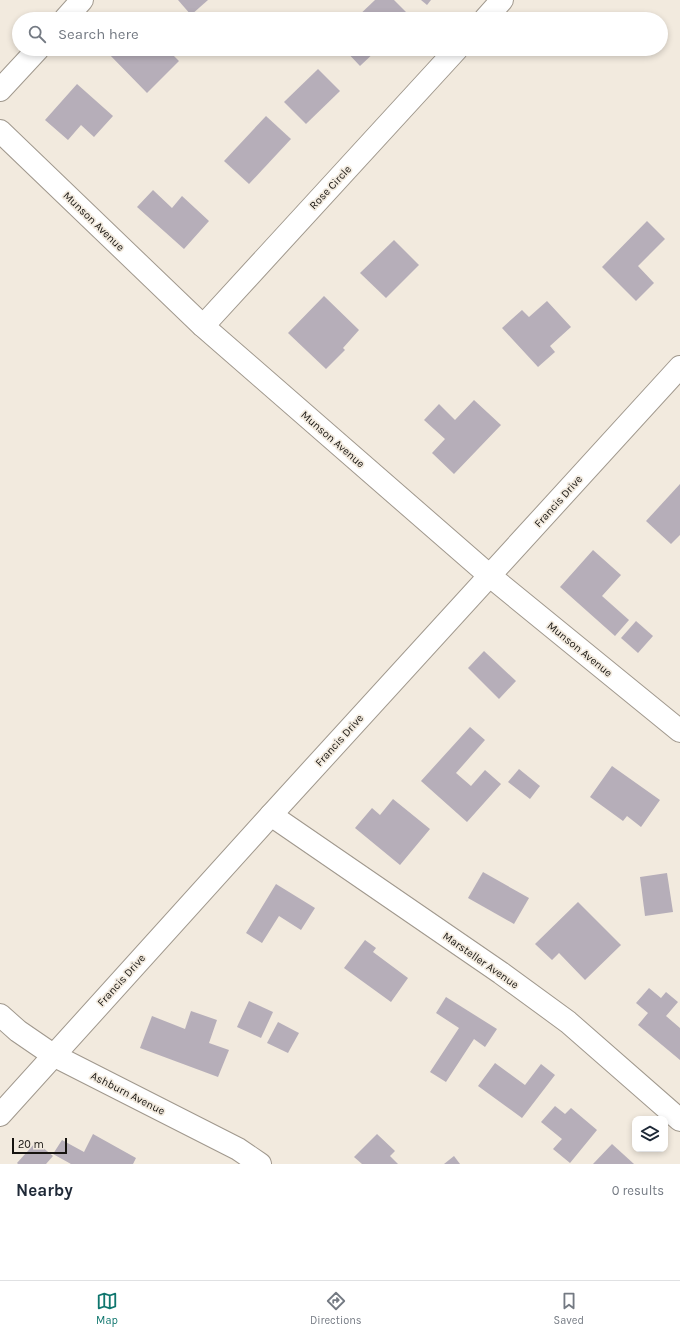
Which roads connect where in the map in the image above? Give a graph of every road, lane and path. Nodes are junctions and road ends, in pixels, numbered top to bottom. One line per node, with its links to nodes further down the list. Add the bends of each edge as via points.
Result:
1 (82, 0): 3 (street)
2 (502, 0): 4 (street)
3 (71, 12)
4 (491, 12)
5 (32, 56): 7 (street)
6 (451, 56): 9 (street, Rose Circle)
7 (0, 90)
8 (0, 131): 9 (street, Munson Avenue)
9 (203, 326): 11 (street, Munson Avenue)
10 (680, 366): 11 (street, Francis Drive)
11 (490, 576): 12 (street, Munson Avenue); 13 (street, Francis Drive)
12 (680, 731)
13 (270, 815): 15 (street, Francis Drive); 17 (street, Marsteller Avenue, via 501,973 568,1022)
14 (0, 1015): 15 (street, Ashburn Avenue, via 18,1031)
15 (53, 1054): 16 (street, Francis Drive); 18 (street, Ashburn Avenue, via 238,1149)
16 (0, 1115)
17 (680, 1120)
18 (260, 1164)

